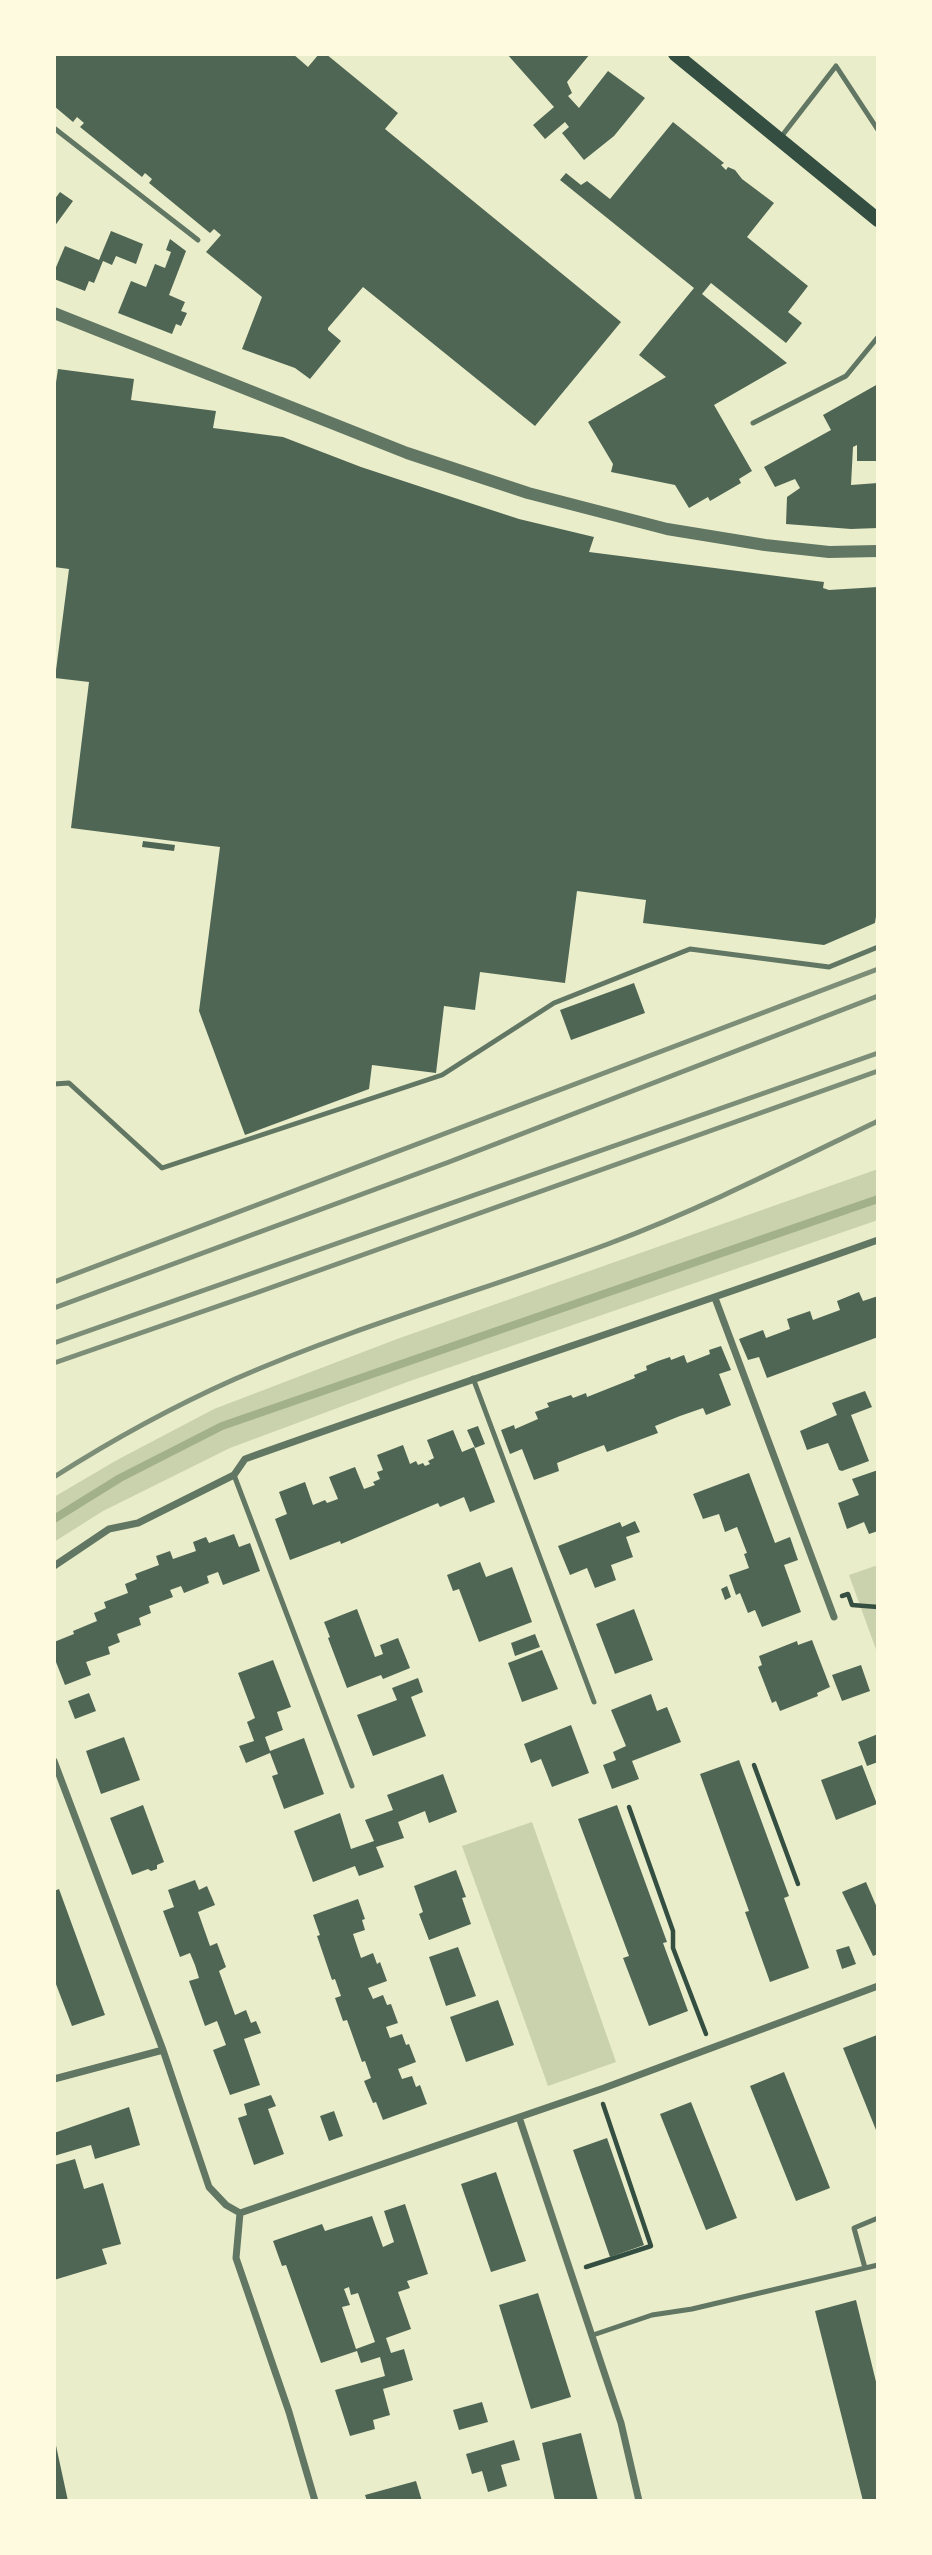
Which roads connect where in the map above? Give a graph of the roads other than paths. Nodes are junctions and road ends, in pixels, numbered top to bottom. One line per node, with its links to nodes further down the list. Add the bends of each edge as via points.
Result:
1 (675, 54): 4 (main road)
2 (54, 128): 6 (lane)
3 (878, 130): 4 (lane, via 836,66)
4 (779, 139): 5 (main road)
5 (878, 220)
6 (198, 240)
7 (54, 313): 10 (street, via 407,453 528,493 667,529 829,552)
8 (878, 337): 9 (lane, via 846,376)
9 (753, 423)
10 (878, 551)
11 (878, 947): 12 (lane, via 829,967 690,949 554,1003 442,1075 162,1168 69,1083)
12 (54, 1084)
13 (878, 1241): 14 (street)
14 (715, 1298): 15 (street); 18 (street)
15 (473, 1377): 16 (street, via 244,1459); 19 (lane)
16 (234, 1475): 17 (street, via 138,1523 110,1529); 21 (lane)
17 (54, 1566)
18 (834, 1617)
19 (594, 1702)
20 (54, 1761): 23 (street)
21 (352, 1786)
22 (878, 1986): 25 (street)
23 (163, 2050): 24 (street); 26 (street, via 209,2187)
24 (54, 2080)
25 (519, 2117): 26 (street); 30 (street)
26 (240, 2213): 31 (street, via 236,2258)
27 (878, 2218): 29 (lane, via 854,2228)
28 (878, 2265): 29 (lane)
29 (865, 2268): 30 (lane, via 652,2315)
30 (593, 2335): 32 (street)
31 (315, 2501)
32 (639, 2501)

